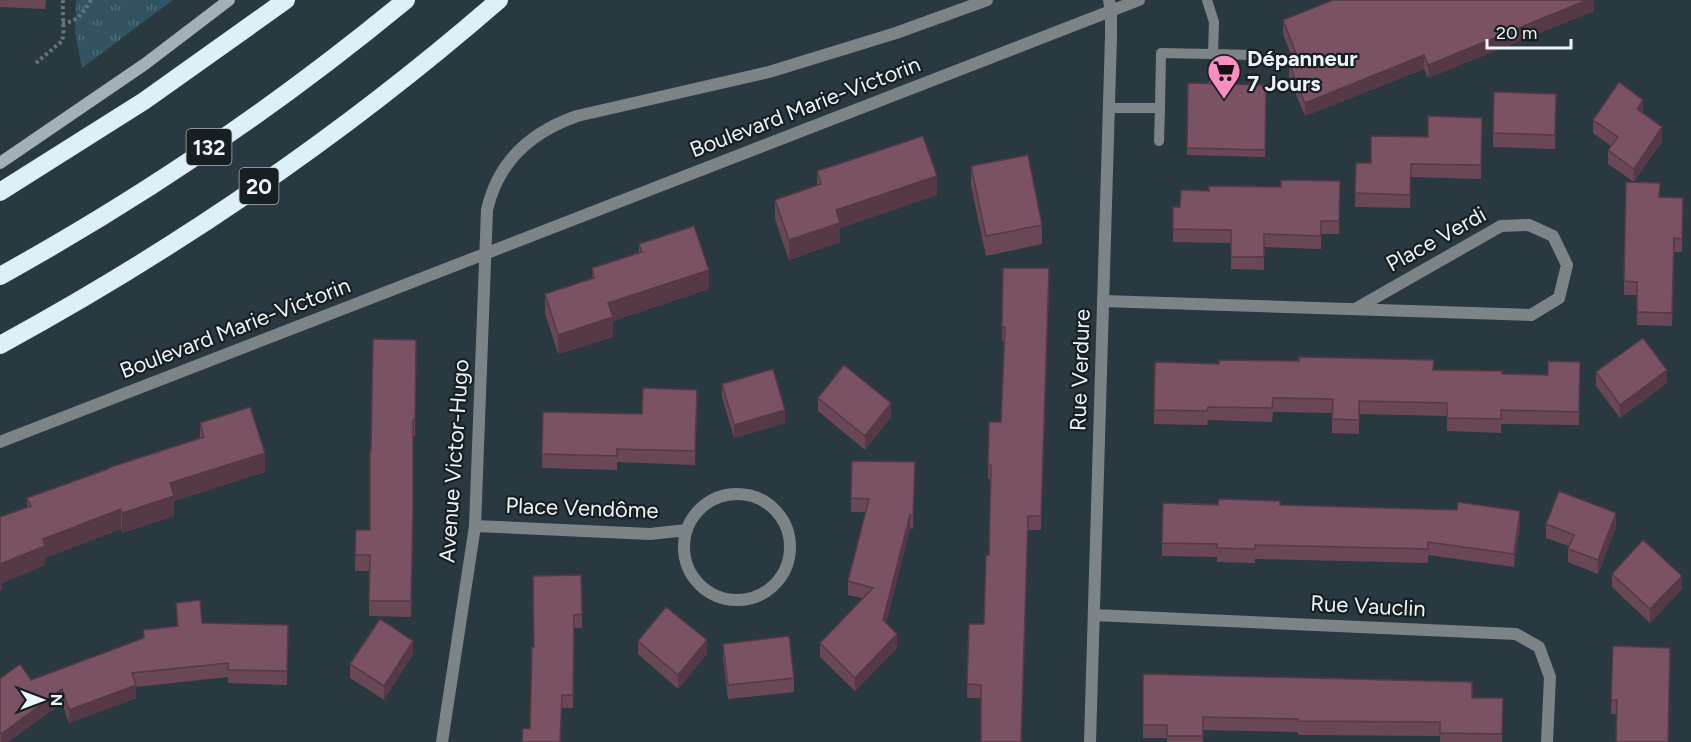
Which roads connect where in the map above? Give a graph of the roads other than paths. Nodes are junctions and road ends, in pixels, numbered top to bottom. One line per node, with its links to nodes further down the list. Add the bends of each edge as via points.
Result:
1 (229, 0): 14 (main road, via 145,64)
2 (286, 0): 15 (highway, via 144,100)
3 (406, 0): 17 (highway, 132, via 265,108 171,173)
4 (499, 0): 20 (highway, 20, via 447,45 273,176 129,271)
5 (987, 0): 16 (street, Boulevard Marie-Victorin, via 790,66 556,123 524,145 496,183 487,210)
6 (1139, 0): 8 (street, Boulevard Marie-Victorin)
7 (1207, 0): 9 (lane, via 1214,22)
8 (1110, 5): 11 (street, Rue Verdure); 16 (street, Boulevard Marie-Victorin)
9 (1213, 54): 10 (lane); 12 (lane, via 1161,53)
10 (1251, 55)
11 (1109, 108): 12 (lane); 18 (street, Rue Verdure)
12 (1160, 108): 13 (lane)
13 (1159, 141)
14 (0, 163)
15 (0, 192)
16 (486, 254): 21 (street, Boulevard Marie-Victorin); 22 (street, Avenue Victor-Hugo)
17 (0, 276)
18 (1103, 301): 19 (street, Place Verdi); 24 (street, Rue Verdure)
19 (1357, 309): 19 (street, Place Verdi, via 1531,315 1559,298 1568,265 1553,236 1529,225 1501,226)
20 (0, 345)
21 (0, 442)
22 (475, 526): 23 (street, Place Vendôme, via 651,534); 25 (street, Avenue Victor-Hugo)
23 (687, 531): 23 (street, Place Vendôme, via 695,514 709,501 745,494 763,500 777,511 787,527 789,563 770,590 755,598 722,599 695,580 687,565)
24 (1094, 615): 26 (street, Rue Verdure); 27 (street, Rue Vauclin, via 1516,633 1539,647 1550,677)
25 (442, 742)
26 (1090, 742)
27 (1547, 742)

